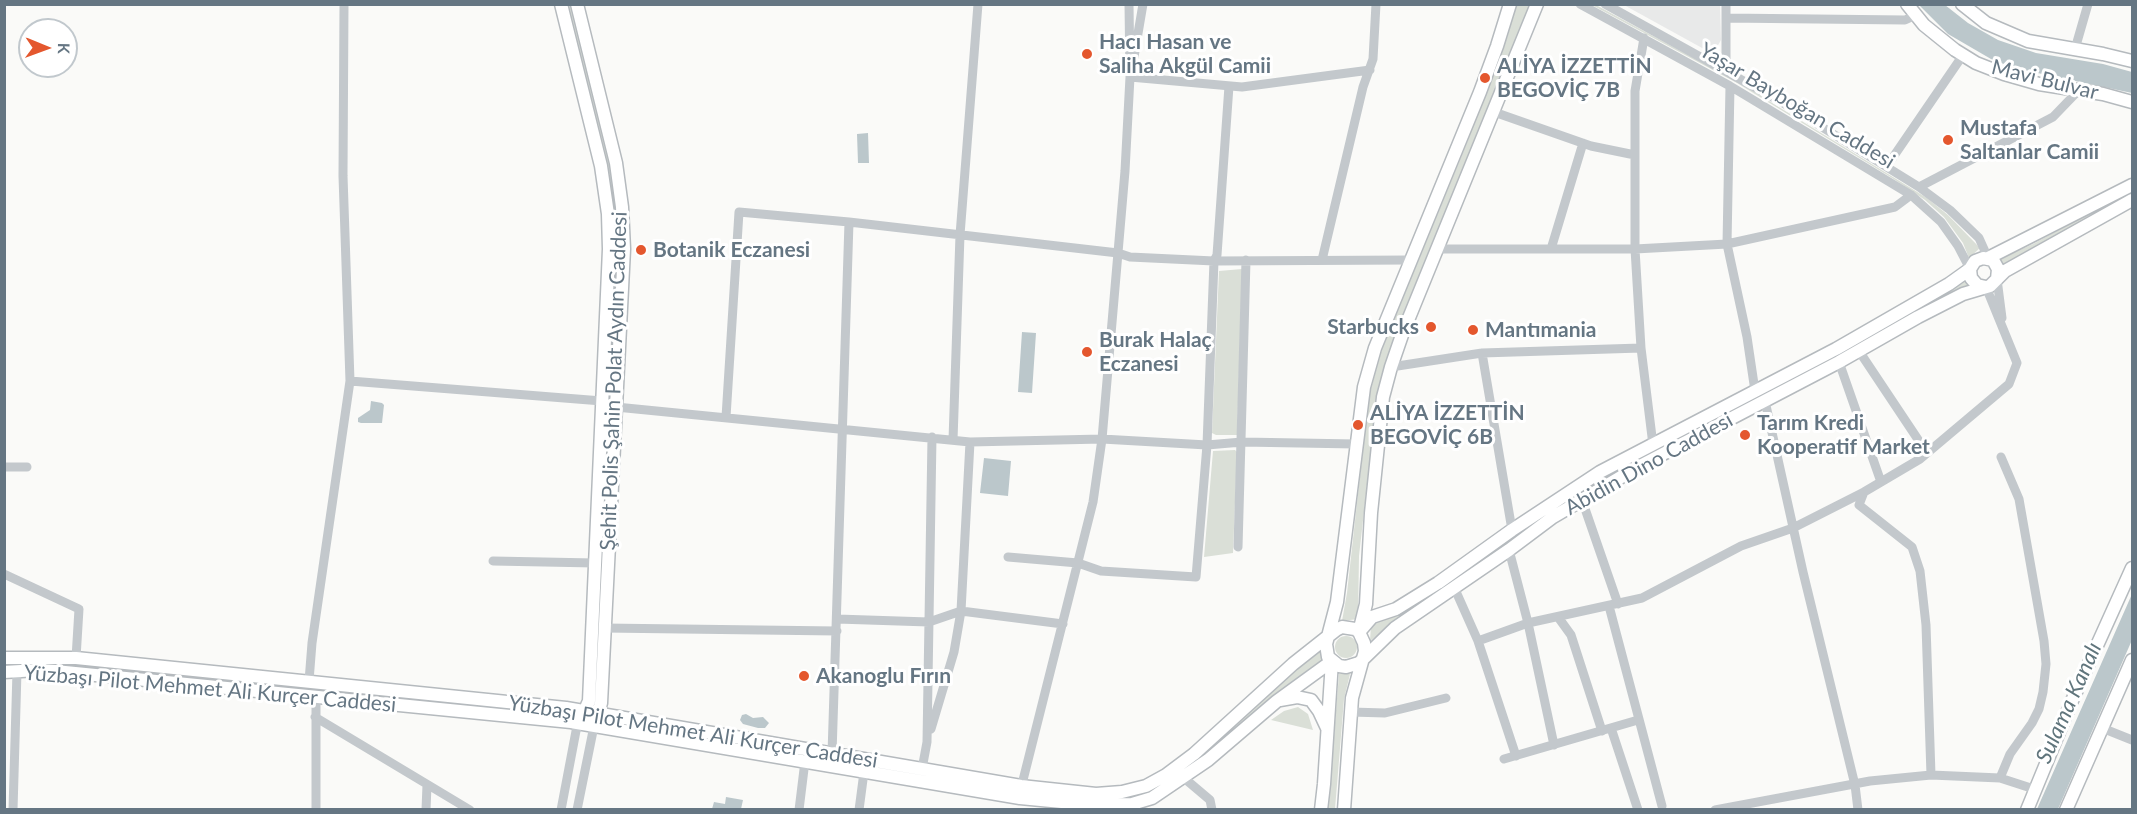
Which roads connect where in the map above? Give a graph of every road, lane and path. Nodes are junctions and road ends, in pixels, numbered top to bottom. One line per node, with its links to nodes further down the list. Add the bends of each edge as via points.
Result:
1 (344, 4): 58 (street, via 343,176)
2 (561, 4): 60 (main road, Şehit Polis Şahin Polat Aydın Caddesi, via 601,166 608,214)
3 (577, 4): 62 (main road, Şehit Polis Şahin Polat Aydın Caddesi, via 616,163 622,207 624,249)
4 (978, 4): 38 (street)
5 (1129, 4): 24 (street)
6 (1143, 4): 24 (street)
7 (1376, 4): 22 (street)
8 (1509, 4): 47 (main road, via 1480,92)
9 (1538, 4): 29 (main road)
10 (1580, 4): 18 (street, Yaşar Bayboğan Caddesi)
11 (1605, 4): 23 (street, Yaşar Bayboğan Caddesi)
12 (1726, 4): 17 (street)
13 (1907, 4): 16 (main road, Mavi Bulvar)
14 (1962, 4): 19 (main road, Mavi Bulvar, via 1986,22 2028,40)
15 (2088, 4): 19 (street)
16 (1916, 15): 17 (street, via 1905,20); 20 (main road, Mavi Bulvar)
17 (1726, 18): 23 (street)
18 (1644, 38): 26 (street, Yaşar Bayboğan Caddesi); 31 (street, via 1635,91)
19 (2075, 49): 21 (main road, Mavi Bulvar)
20 (1963, 55): 27 (main road, Mavi Bulvar, via 2004,74); 32 (street)
21 (2133, 61)
22 (1370, 70): 25 (street); 46 (street)
23 (1726, 70): 32 (street, Yaşar Bayboğan Caddesi)
24 (1131, 77): 25 (street); 43 (street)
25 (1229, 86): 48 (street)
26 (1730, 86): 35 (street, Yaşar Bayboğan Caddesi); 39 (street)
27 (2079, 90): 28 (main road, Mavi Bulvar); 34 (street, via 2053,117)
28 (2133, 102)
29 (1494, 112): 30 (street); 40 (main road)
30 (1583, 143): 31 (street); 41 (street)
31 (1635, 155): 42 (street)
32 (1887, 166): 34 (street, Yaşar Bayboğan Caddesi)
33 (2133, 185): 44 (main road)
34 (1919, 187): 44 (street, Yaşar Bayboğan Caddesi, via 1979,238)
35 (1911, 195): 39 (street, via 1895,207); 49 (street, Yaşar Bayboğan Caddesi, via 1941,222)
36 (2133, 200): 50 (main road)
37 (849, 222): 38 (street); 63 (street, via 739,212); 64 (street)
38 (960, 235): 43 (street); 67 (street)
39 (1727, 244): 42 (street); 59 (street)
40 (1438, 249): 41 (street); 57 (main road)
41 (1551, 249): 42 (street)
42 (1635, 249): 53 (street)
43 (1118, 253): 48 (street); 66 (street)
44 (1988, 258): 49 (main road, via 1978,259); 50 (main road, via 1996,264)
45 (1246, 260): 46 (street); 48 (street); 69 (street)
46 (1322, 260): 47 (street)
47 (1410, 260): 70 (main road, via 1375,348 1364,387)
48 (1214, 261): 71 (street)
49 (1970, 269): 51 (main road, via 1973,282); 59 (main road, Abidin Dino Caddesi, via 1836,349)
50 (1997, 279): 51 (main road); 52 (street)
51 (1986, 287): 52 (street); 54 (main road, Abidin Dino Caddesi, via 1963,294)
52 (2003, 329): 73 (street, via 2017,363 2009,384)
53 (1641, 348): 55 (street); 72 (street)
54 (1859, 351): 56 (main road, Abidin Dino Caddesi); 73 (street)
55 (1482, 353): 57 (street); 81 (street)
56 (1839, 362): 61 (main road, Abidin Dino Caddesi); 77 (street)
57 (1391, 367): 100 (main road, via 1383,397 1366,604)
58 (350, 381): 60 (street); 109 (street)
59 (1755, 391): 72 (main road, Abidin Dino Caddesi)
60 (602, 401): 86 (main road, Şehit Polis Şahin Polat Aydın Caddesi)
61 (1765, 401): 79 (main road, Abidin Dino Caddesi); 80 (street)
62 (616, 407): 63 (street); 98 (main road, Şehit Polis Şahin Polat Aydın Caddesi)
63 (726, 417): 64 (street)
64 (843, 428): 65 (street); 94 (street)
65 (932, 437): 67 (street); 95 (street)
66 (1102, 439): 68 (street); 71 (street); 87 (street, via 1093,502)
67 (953, 440): 68 (street)
68 (970, 442): 92 (street)
69 (1242, 442): 70 (street); 71 (street); 82 (street)
70 (1356, 444): 101 (main road, via 1338,592)
71 (1208, 445): 87 (street, via 1196,577 1101,571)
72 (1653, 445): 81 (main road, Abidin Dino Caddesi, via 1600,472)
73 (1927, 453): 77 (street)
74 (2001, 458): 134 (street, via 2019,498 2046,664 2039,709 2010,754)
75 (27, 466): 76 (street)
76 (4, 467)
77 (1881, 482): 78 (street)
78 (1864, 492): 80 (street); 132 (street, via 1859,505 1912,547 1920,571 1926,625)
79 (1582, 500): 83 (main road, Abidin Dino Caddesi); 91 (street)
80 (1793, 528): 91 (street, via 1742,546 1642,598); 136 (street)
81 (1512, 530): 100 (main road, Abidin Dino Caddesi, via 1430,588 1396,609 1372,617)
82 (1238, 547)
83 (1509, 550): 90 (main road, Abidin Dino Caddesi); 96 (street)
84 (1008, 557): 87 (street)
85 (494, 561): 86 (street)
86 (595, 563): 113 (main road, Şehit Polis Şahin Polat Aydın Caddesi, via 589,701)
87 (1078, 563): 97 (street)
88 (2133, 568): 137 (main road)
89 (4, 574): 105 (street, via 79,609)
90 (1454, 587): 102 (street); 103 (main road, Abidin Dino Caddesi, via 1395,628)
91 (1614, 605): 93 (street); 117 (street)
92 (961, 611): 95 (street); 97 (street); 124 (street, via 954,652)
93 (1558, 617): 96 (street); 122 (street, via 1571,635)
94 (837, 619): 95 (street); 99 (street)
95 (929, 622): 124 (street)
96 (1528, 623): 102 (street); 125 (street)
97 (1063, 624): 138 (street)
98 (604, 628): 99 (street); 115 (main road, Şehit Polis Şahin Polat Aydın Caddesi)
99 (837, 631): 126 (street)
100 (1359, 632): 101 (main road, via 1342,627); 103 (main road, via 1364,643)
101 (1328, 638): 107 (main road, via 1326,651); 138 (main road, Yüzbaşı Pilot Mehmet Ali Kurçer Caddesi, via 1293,664 1194,754 1146,786 1122,792)
102 (1478, 641): 127 (street)
103 (1363, 657): 107 (main road, via 1346,668); 114 (main road)
104 (4, 658): 105 (main road, Yüzbaşı Pilot Mehmet Ali Kurçer Caddesi)
105 (76, 658): 109 (main road, Yüzbaşı Pilot Mehmet Ali Kurçer Caddesi)
106 (2133, 660): 120 (main road)
107 (1332, 661): 112 (main road, Yüzbaşı Pilot Mehmet Ali Kurçer Caddesi); 121 (main road)
108 (11, 671): 110 (main road, Yüzbaşı Pilot Mehmet Ali Kurçer Caddesi, via 55,671); 142 (street)
109 (309, 681): 113 (main road, Yüzbaşı Pilot Mehmet Ali Kurçer Caddesi)
110 (316, 697): 116 (street); 118 (main road, Yüzbaşı Pilot Mehmet Ali Kurçer Caddesi)
111 (1446, 698): 114 (street, via 1385,713)
112 (1276, 701): 121 (main road, via 1297,697 1311,700); 133 (main road, Yüzbaşı Pilot Mehmet Ali Kurçer Caddesi)
113 (585, 711): 115 (main road, Yüzbaşı Pilot Mehmet Ali Kurçer Caddesi); 118 (main road, Şehit Polis Şahin Polat Aydın Caddesi)
114 (1351, 712): 152 (main road)
115 (598, 713): 119 (main road, Şehit Polis Şahin Polat Aydın Caddesi); 126 (main road, Yüzbaşı Pilot Mehmet Ali Kurçer Caddesi)
116 (315, 717): 135 (street); 143 (street)
117 (1638, 720): 122 (street); 139 (street)
118 (579, 724): 119 (main road, Yüzbaşı Pilot Mehmet Ali Kurçer Caddesi); 146 (street)
119 (594, 726): 129 (main road, Yüzbaşı Pilot Mehmet Ali Kurçer Caddesi); 147 (street)
120 (2102, 728): 123 (street); 157 (main road)
121 (1328, 729): 151 (main road)
122 (1606, 730): 125 (street); 153 (street)
123 (2133, 740)
124 (927, 742): 130 (street)
125 (1554, 745): 127 (street)
126 (832, 754): 130 (main road, Yüzbaşı Pilot Mehmet Ali Kurçer Caddesi)
127 (1516, 756): 128 (street)
128 (1504, 759)
129 (805, 761): 131 (main road, Yüzbaşı Pilot Mehmet Ali Kurçer Caddesi); 148 (street)
130 (922, 769): 138 (main road, Yüzbaşı Pilot Mehmet Ali Kurçer Caddesi)
131 (864, 772): 138 (main road, Yüzbaşı Pilot Mehmet Ali Kurçer Caddesi); 149 (street)
132 (1931, 775): 134 (street); 136 (street, via 1870,780)
133 (1184, 778): 140 (main road, Yüzbaşı Pilot Mehmet Ali Kurçer Caddesi, via 1152,798); 150 (street, via 1210,800)
134 (2000, 778): 137 (street)
135 (427, 785): 144 (street); 145 (street)
136 (1855, 785): 141 (street); 155 (street)
137 (2034, 789): 156 (main road)
138 (1019, 798): 140 (main road, Yüzbaşı Pilot Mehmet Ali Kurçer Caddesi)
139 (1662, 806)
140 (1118, 807)
141 (1728, 808): 154 (street)
142 (13, 810)
143 (316, 810)
144 (426, 810)
145 (470, 810)
146 (561, 810)
147 (577, 810)
148 (799, 810)
149 (859, 810)
150 (1212, 810)
151 (1321, 810)
152 (1344, 810)
153 (1638, 810)
154 (1715, 810)
155 (1858, 810)
156 (2027, 810)
157 (2066, 810)

